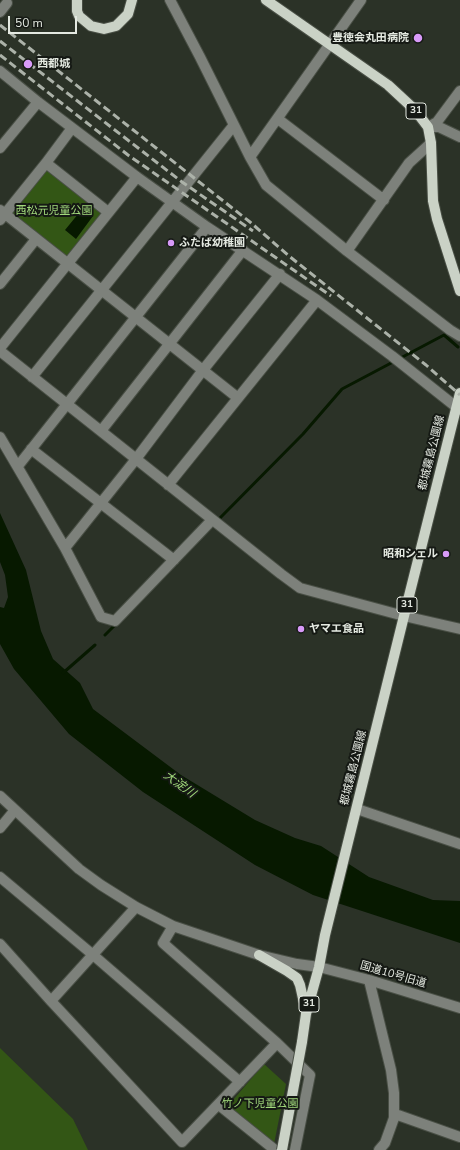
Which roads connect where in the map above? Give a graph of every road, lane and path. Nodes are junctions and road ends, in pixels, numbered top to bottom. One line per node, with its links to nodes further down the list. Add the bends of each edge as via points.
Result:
1 (77, 0): 2 (main road, via 79,16 91,26 104,29 116,26 128,14)
2 (132, 0)
3 (170, 0): 13 (street)
4 (266, 0): 8 (main road, 31)
5 (361, 0): 8 (street)
6 (6, 1): 7 (street)
7 (0, 12)
8 (329, 44): 12 (street); 14 (main road, 31, via 388,85 415,110)
9 (2, 77): 11 (street)
10 (460, 91): 14 (street, via 437,122)
11 (38, 102): 15 (street); 18 (street)
12 (278, 119): 19 (street); 22 (street)
13 (234, 125): 19 (street); 23 (street)
14 (428, 127): 16 (street, via 439,127); 17 (main road, 31)
15 (72, 128): 20 (street); 21 (street)
16 (460, 137)
17 (432, 143): 22 (street, via 409,163); 33 (main road, 31, via 433,201)
18 (0, 148)
19 (250, 156): 29 (street, via 266,185)
20 (46, 163): 24 (street); 25 (street)
21 (137, 177): 23 (street); 24 (street)
22 (384, 200): 29 (street)
23 (171, 202): 26 (street); 34 (street)
24 (108, 212): 30 (street)
25 (2, 215): 27 (street)
26 (207, 227): 28 (street); 36 (street)
27 (36, 239): 30 (street); 32 (street)
28 (243, 250): 31 (street); 38 (street)
29 (347, 251): 37 (street)
30 (68, 264): 34 (street); 39 (street)
31 (280, 274): 35 (street); 40 (street)
32 (0, 284)
33 (460, 290)
34 (102, 291): 36 (street); 41 (street)
35 (317, 300): 43 (street); 45 (street)
36 (136, 317): 38 (street); 44 (street)
37 (460, 336)
38 (170, 344): 40 (street); 46 (street)
39 (0, 350): 41 (street)
40 (203, 370): 43 (street); 49 (street)
41 (32, 376): 44 (street)
42 (460, 393): 45 (main road, 都城霧島公園線 / 31)
43 (238, 398): 51 (street)
44 (68, 404): 46 (street); 48 (street)
45 (458, 408): 56 (main road, 都城霧島公園線 / 31)
46 (102, 431): 49 (street)
47 (0, 437): 50 (street)
48 (31, 449): 50 (street); 52 (street)
49 (136, 459): 51 (street); 52 (street)
50 (18, 466): 54 (street)
51 (168, 485): 53 (street)
52 (101, 502): 54 (street); 55 (street)
53 (215, 522): 55 (street); 56 (street, via 300,588)
54 (65, 548): 55 (street, via 101,617 115,621)
55 (174, 560)
56 (404, 616): 57 (street); 60 (main road, 都城霧島公園線 / 31)
57 (460, 629)
58 (0, 796): 59 (street, 国道10号旧道)
59 (15, 810): 61 (street); 64 (street, 国道10号旧道, via 79,869)
60 (356, 813): 62 (street); 69 (main road, 都城霧島公園線 / 31)
61 (0, 828)
62 (460, 844)
63 (0, 877): 67 (street)
64 (136, 907): 65 (street, 国道10号旧道); 67 (street)
65 (172, 926): 68 (street, 国道10号旧道); 74 (street, via 164,943)
66 (0, 944): 71 (street)
67 (92, 954): 71 (street); 75 (street)
68 (260, 955): 69 (street, 国道10号旧道); 73 (main road, via 297,978)
69 (319, 967): 70 (street, 国道10号旧道); 73 (main road, 都城霧島公園線 / 31)
70 (369, 980): 72 (street, 国道10号旧道); 77 (street, via 391,1070)
71 (50, 1001): 76 (street, via 182,1142)
72 (460, 1008)
73 (306, 1014): 81 (main road, 都城霧島公園線 / 31, bridge)
74 (277, 1042): 75 (street); 82 (street, via 310,1075)
75 (240, 1082): 76 (street)
76 (219, 1105): 80 (street)
77 (395, 1114): 78 (street); 79 (street)
78 (460, 1137)
79 (385, 1148)
80 (275, 1150)
81 (282, 1150)
82 (295, 1150)

